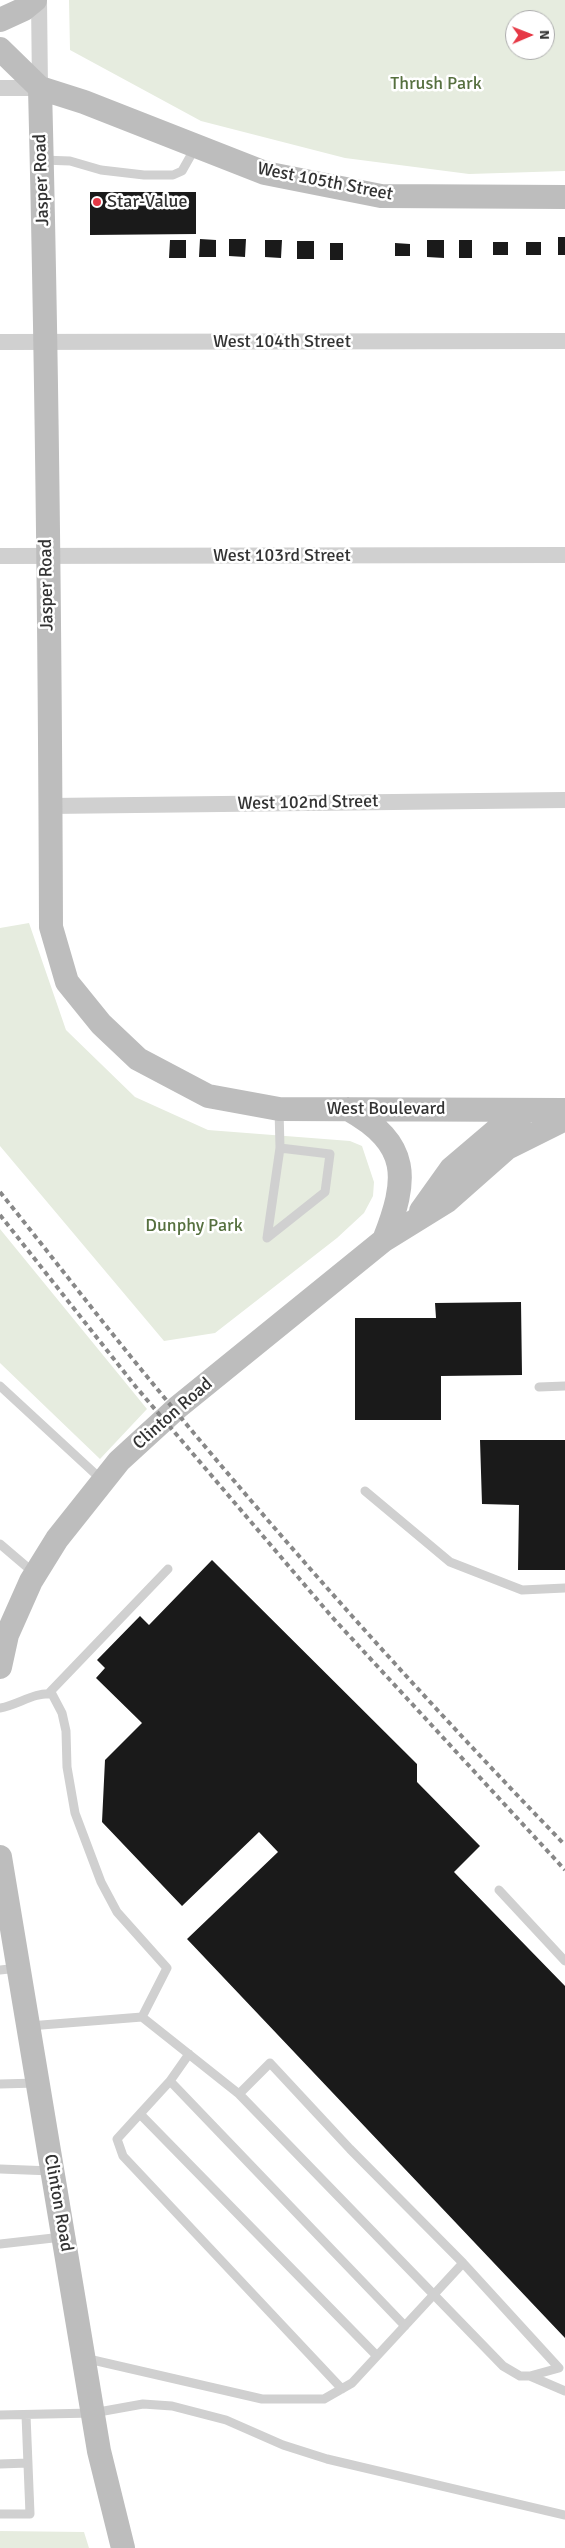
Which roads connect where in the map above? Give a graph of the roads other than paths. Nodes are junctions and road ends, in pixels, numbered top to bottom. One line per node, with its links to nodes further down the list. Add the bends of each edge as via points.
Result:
1 (37, 0): 2 (street); 5 (street, Jasper Road)
2 (0, 20)
3 (0, 49): 5 (street)
4 (0, 88): 5 (street)
5 (40, 88): 6 (street, West 105th Street); 7 (street, Jasper Road)
6 (196, 146): 7 (lane, via 182,171 173,175 144,175 101,170 70,160); 8 (street, West 105th Street, via 266,173 381,196)
7 (42, 160): 11 (street, Jasper Road)
8 (565, 198)
9 (565, 341): 11 (street, West 104th Street)
10 (0, 342): 11 (street, West 104th Street)
11 (46, 342): 14 (street, Jasper Road)
12 (565, 555): 14 (street, West 103rd Street)
13 (0, 556): 14 (street, West 103rd Street)
14 (46, 556): 16 (street, Jasper Road)
15 (565, 800): 16 (street, West 102nd Street)
16 (50, 806): 17 (street, Jasper Road, via 51,927 67,982 101,1024 138,1059)
17 (208, 1096): 18 (street, West Boulevard)
18 (279, 1108): 19 (street, West Boulevard); 24 (lane)
19 (346, 1108): 20 (street, West Boulevard); 25 (street, via 372,1122 386,1136 398,1164 401,1189)
20 (528, 1110): 21 (street, West Boulevard); 23 (street, Clinton Road)
21 (565, 1110)
22 (565, 1119): 23 (street, Clinton Road)
23 (502, 1139): 25 (street, Clinton Road, via 451,1169 415,1219)
24 (280, 1148): 24 (lane, via 277,1174 267,1238 325,1192 330,1154)
25 (384, 1240): 29 (street, Clinton Road, via 172,1413 119,1461)
26 (0, 1386): 29 (lane)
27 (565, 1386): 28 (lane)
28 (539, 1387)
29 (103, 1481): 33 (street, Clinton Road, via 57,1539)
30 (365, 1492): 34 (lane, via 450,1562 522,1590)
31 (0, 1544): 33 (lane)
32 (168, 1569): 36 (lane)
33 (36, 1574): 35 (street, Clinton Road, via 7,1635)
34 (565, 1588)
35 (0, 1667)
36 (48, 1694): 37 (lane, via 41,1693); 42 (lane, via 52,1694 62,1712 75,1814 101,1882 117,1912 168,1968)
37 (0, 1708)
38 (0, 1857): 41 (street, Clinton Road)
39 (499, 1890): 40 (lane)
40 (565, 1961)
41 (9, 1969): 43 (street, Clinton Road)
42 (142, 2017): 43 (lane); 44 (lane)
43 (28, 2026): 46 (street, Clinton Road)
44 (189, 2054): 45 (lane); 48 (lane)
45 (170, 2081): 49 (lane); 56 (lane)
46 (38, 2083): 47 (lane); 51 (street, Clinton Road)
47 (0, 2084)
48 (239, 2094): 54 (lane, via 270,2063); 55 (lane)
49 (140, 2114): 57 (lane); 60 (lane, via 118,2139 123,2156)
50 (0, 2169): 51 (lane)
51 (52, 2171): 52 (street, Clinton Road)
52 (64, 2236): 53 (lane); 58 (street, Clinton Road)
53 (0, 2244)
54 (463, 2263): 55 (lane); 59 (lane, via 559,2368)
55 (433, 2296): 56 (lane); 59 (lane, via 502,2366 520,2376)
56 (404, 2326): 57 (lane)
57 (377, 2356): 60 (lane)
58 (84, 2358): 60 (lane, via 262,2399 324,2400); 62 (street, Clinton Road)
59 (530, 2376): 61 (lane)
60 (342, 2389)
61 (565, 2391)
62 (93, 2413): 64 (lane); 68 (lane, via 143,2404 172,2406 226,2420 327,2459); 69 (street, Clinton Road)
63 (0, 2415): 64 (lane)
64 (26, 2415): 65 (lane)
65 (28, 2463): 66 (lane); 67 (lane, via 30,2514)
66 (0, 2464)
67 (0, 2514)
68 (565, 2515)
69 (123, 2548)

